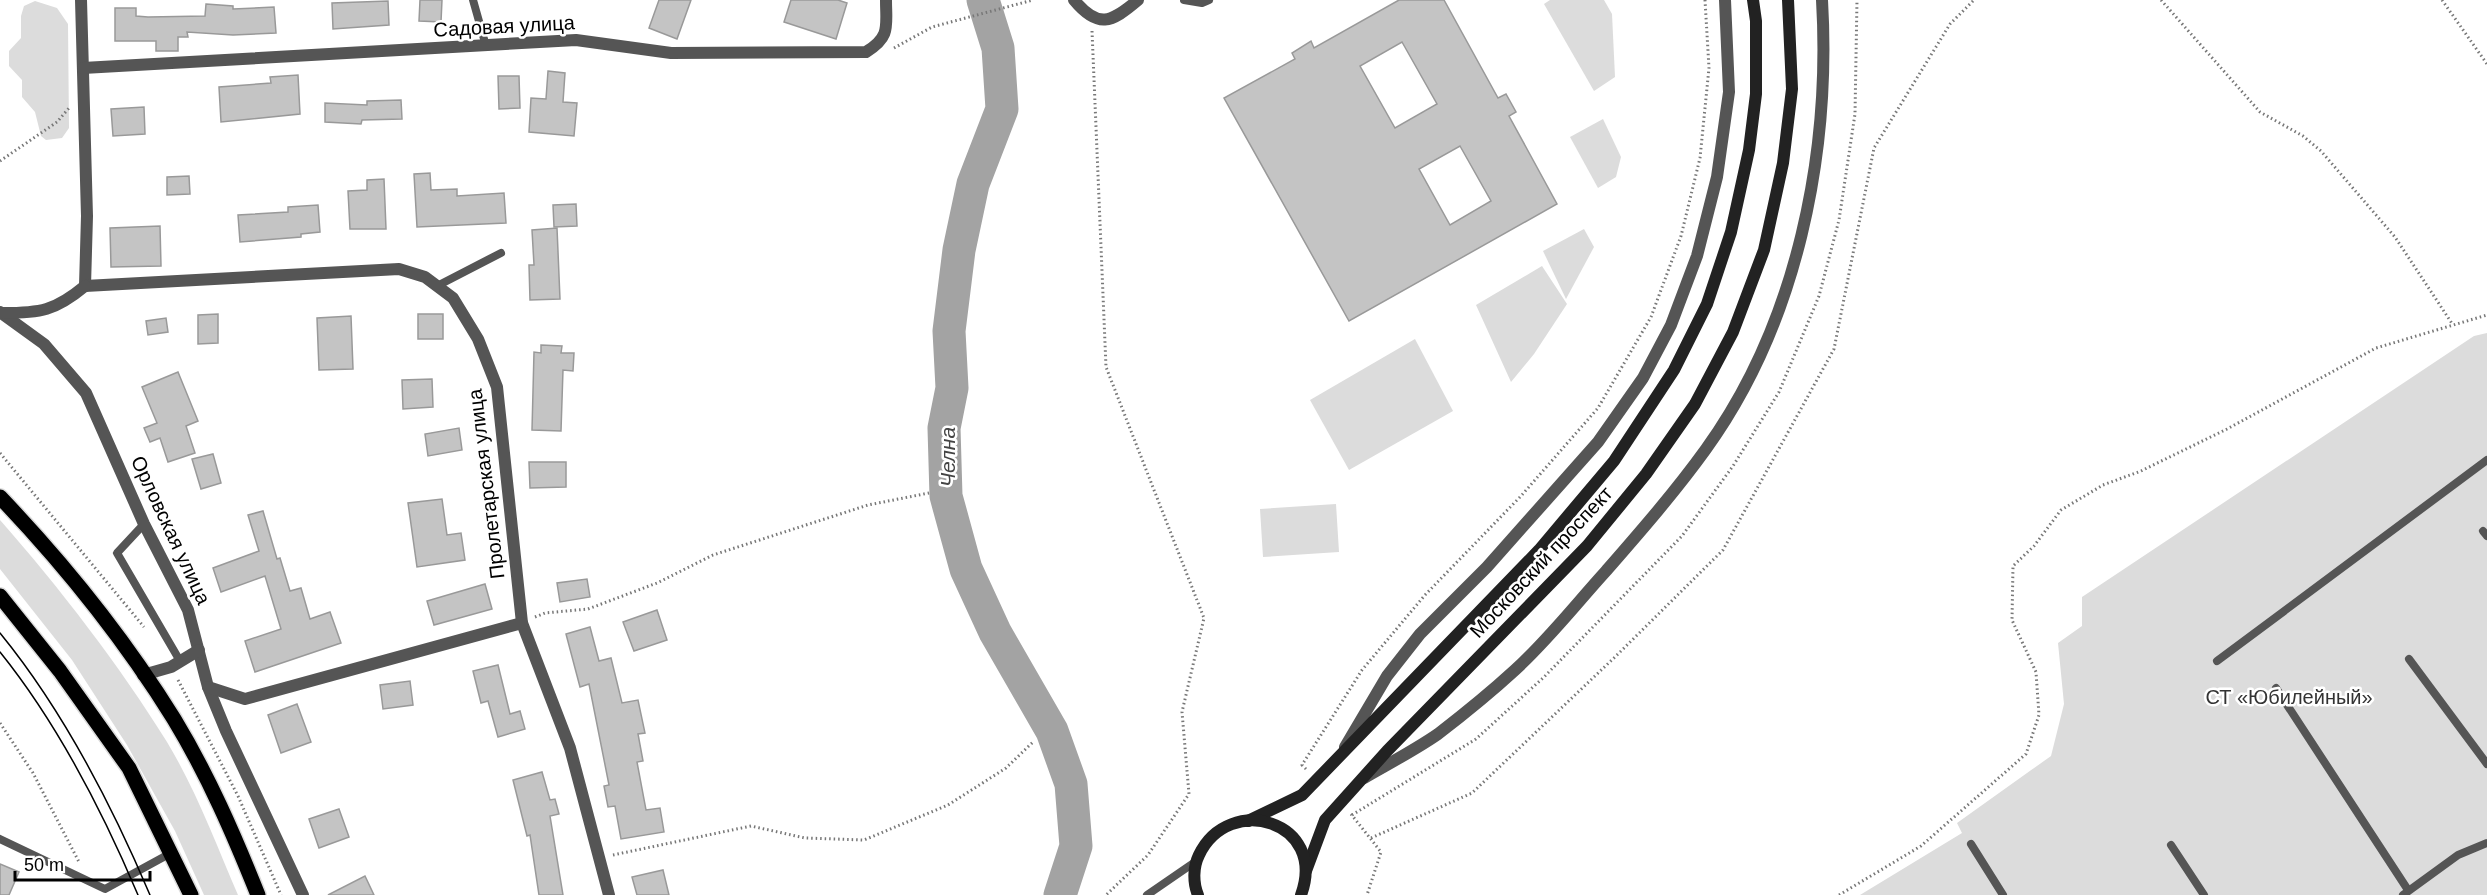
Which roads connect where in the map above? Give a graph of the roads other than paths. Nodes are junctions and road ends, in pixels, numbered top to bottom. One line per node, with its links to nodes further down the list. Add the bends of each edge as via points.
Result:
1 (81, 0): 14 (street)
2 (473, 0): 13 (lane)
3 (886, 0): 13 (street, Садовая улица, via 886,34 866,52 672,53 576,40)
4 (1074, 0): 12 (street, via 1092,18 1110,19)
5 (1145, 0): 12 (lane)
6 (1184, 0): 7 (lane)
7 (1209, 0)
8 (1725, 0): 31 (street, via 1729,92 1717,177 1697,256 1671,325 1642,378 1598,442 1487,567 1420,634 1387,676)
9 (1753, 0): 31 (main road, Московский проспект, via 1756,94 1749,150 1731,232 1707,304 1674,370 1614,461 1539,550)
10 (1788, 0): 33 (main road, Московский проспект, via 1792,88 1783,163 1764,250 1733,332 1695,404 1646,474 1587,546)
11 (1822, 0): 33 (street, via 1825,46 1821,124 1809,210 1779,311 1751,374 1707,448 1650,520 1516,669 1437,735)
12 (1134, 3)
13 (486, 46): 14 (street, Садовая улица)
14 (83, 68): 16 (street)
15 (501, 253): 17 (lane)
16 (85, 286): 17 (street, Пролетарская улица, via 399,269 425,277); 18 (street, via 65,302 38,313)
17 (436, 286): 23 (street, Пролетарская улица, via 453,298 478,339 497,387)
18 (1, 313): 21 (street, Орловская улица, via 45,344 86,393)
19 (2487, 460): 27 (lane)
20 (0, 497): 28 (main road, via 48,550)
21 (144, 524): 24 (street, Орловская улица, via 189,610); 26 (lane, via 117,553)
22 (0, 596): 39 (main road, via 129,768)
23 (522, 623): 29 (street, via 245,699); 47 (street, Пролетарская улица, via 570,748)
24 (199, 650): 26 (street); 29 (street, Орловская улица)
25 (2409, 659): 32 (lane)
26 (180, 661): 28 (street)
27 (2217, 661)
28 (143, 675): 45 (main road, via 174,719 225,814)
29 (208, 687): 46 (street, Орловская улица)
30 (2276, 688): 43 (lane)
31 (1340, 756): 34 (main road, Московский проспект, via 1302,795)
32 (2487, 764)
33 (1361, 780): 41 (main road, Московский проспект, via 1325,820)
34 (1248, 821): 40 (main road, Московский проспект, via 1222,827 1211,836); 41 (main road, Московский проспект, via 1265,822 1297,840)
35 (0, 839): 42 (lane)
36 (2487, 843): 43 (lane, via 2457,855)
37 (1971, 844): 51 (lane)
38 (2171, 845): 52 (lane)
39 (171, 854): 42 (lane); 44 (main road)
40 (1195, 862): 48 (lane); 49 (main road)
41 (1306, 871): 50 (main road, Московский проспект)
42 (104, 892)
43 (2405, 893)
44 (191, 895)
45 (258, 895)
46 (303, 895)
47 (609, 895)
48 (1147, 895)
49 (1198, 895)
50 (1301, 895)
51 (2003, 895)
52 (2204, 895)

